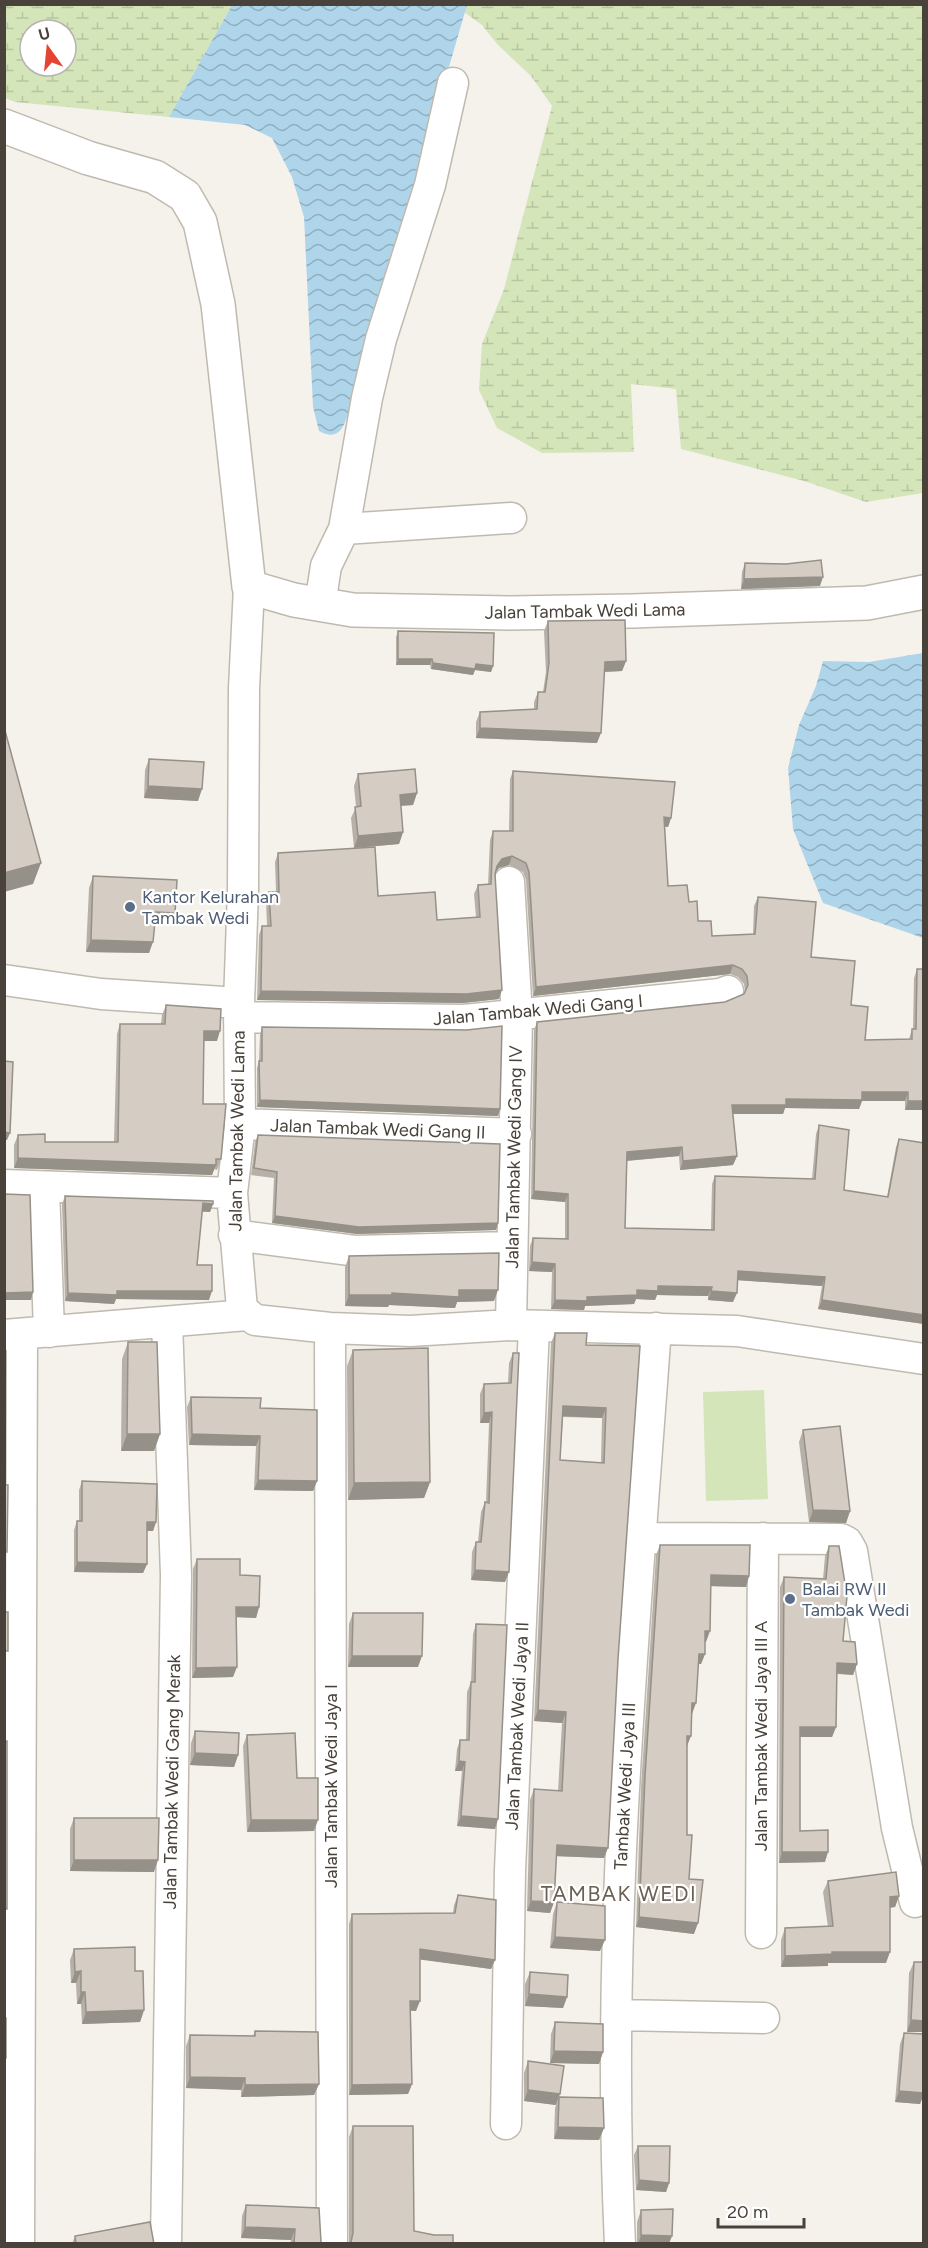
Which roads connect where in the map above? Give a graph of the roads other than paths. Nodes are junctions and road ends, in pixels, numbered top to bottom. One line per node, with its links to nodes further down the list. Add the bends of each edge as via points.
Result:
1 (453, 83): 4 (street, via 430,185 381,339)
2 (4, 126): 5 (street, Jalan Tambak Wedi Lama, via 88,158 155,177 185,196 200,222 218,304)
3 (511, 518): 4 (street)
4 (344, 530): 7 (street, via 326,566)
5 (249, 587): 7 (street, Jalan Tambak Wedi Lama); 11 (street, Jalan Tambak Wedi Lama)
6 (924, 592): 7 (street, Jalan Tambak Wedi Lama, via 867,603 632,611 353,610)
7 (320, 605)
8 (509, 882): 12 (street, Jalan Tambak Wedi Gang IV)
9 (4, 980): 11 (street, Jalan Tambak Wedi Gang I)
10 (728, 991): 12 (street, Jalan Tambak Wedi Gang I)
11 (239, 1010): 12 (street, Jalan Tambak Wedi Gang I, via 464,1020); 13 (street, Jalan Tambak Wedi Lama)
12 (517, 1016): 14 (street, Jalan Tambak Wedi Gang IV)
13 (240, 1124): 14 (street, Jalan Tambak Wedi Gang II); 17 (street, Jalan Tambak Wedi Lama)
14 (516, 1134): 19 (street, Jalan Tambak Wedi Gang IV)
15 (4, 1185): 16 (street)
16 (44, 1187): 17 (street); 25 (street)
17 (232, 1192): 18 (street, Jalan Tambak Wedi Lama)
18 (234, 1235): 19 (street, via 356,1251); 20 (street, Jalan Tambak Wedi Lama, via 239,1303)
19 (512, 1247): 22 (street, Jalan Tambak Wedi Gang IV)
20 (247, 1315): 21 (street); 23 (street, via 255,1320)
21 (168, 1322): 25 (street); 35 (street, Jalan Tambak Wedi Gang Merak, via 176,1575)
22 (523, 1326): 23 (street, via 410,1331); 24 (street); 33 (street, Jalan Tambak Wedi Jaya II)
23 (330, 1328): 36 (street, Jalan Tambak Wedi Jaya I)
24 (656, 1328): 26 (street, via 737,1331); 27 (street, Tambak Wedi Jaya III)
25 (25, 1334): 34 (street)
26 (924, 1359)
27 (641, 1538): 28 (street); 31 (street, Tambak Wedi Jaya III, via 624,1772)
28 (763, 1538): 29 (street, via 841,1539 852,1551 897,1828); 30 (street, Jalan Tambak Wedi Jaya III A)
29 (915, 1902)
30 (761, 1933)
31 (618, 2015): 32 (street); 37 (street, Tambak Wedi Jaya III, via 615,2139)
32 (764, 2018)
33 (506, 2124)
34 (19, 2244)
35 (165, 2244)
36 (332, 2244)
37 (620, 2244)

